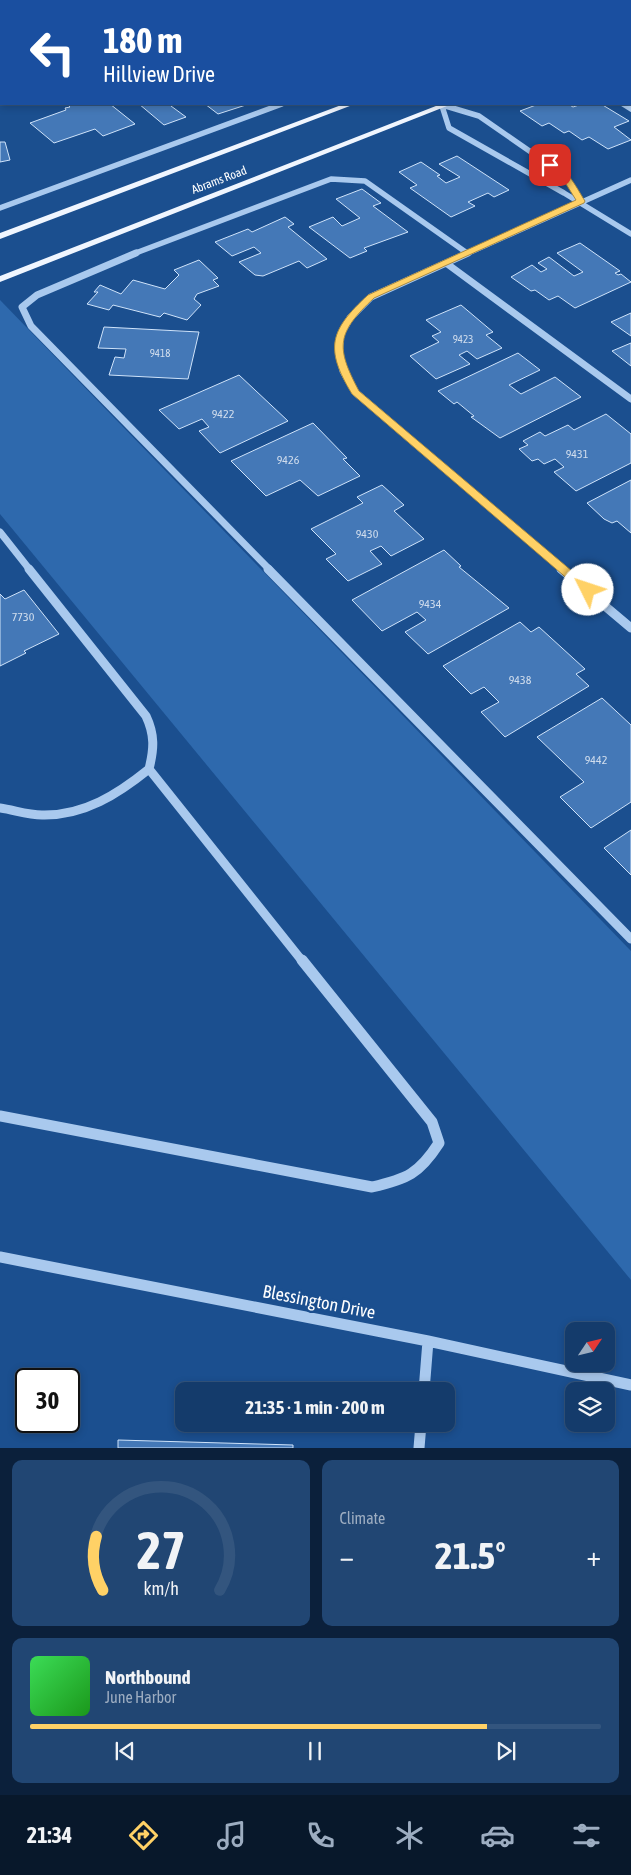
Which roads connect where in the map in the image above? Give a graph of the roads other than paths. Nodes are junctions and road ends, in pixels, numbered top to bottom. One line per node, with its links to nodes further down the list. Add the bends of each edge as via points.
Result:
1 (279, 105): 6 (street)
2 (348, 105): 8 (main road, Abrams Road)
3 (443, 105): 5 (street, via 479,116 564,175); 5 (street, via 449,128 548,186); 11 (main road, Abrams Road)
4 (631, 180): 5 (street)
5 (581, 201): 7 (street); 9 (street)
6 (0, 208)
7 (631, 234)
8 (0, 236)
9 (467, 253): 10 (street); 17 (street, via 365,181 331,179 135,254 37,295 22,307 32,326 111,409)
10 (446, 263): 12 (street); 14 (street, via 371,297 353,314 339,335 341,365 356,392)
11 (0, 279)
12 (631, 400)
13 (0, 532): 15 (street, via 146,716 154,733 155,748)
14 (631, 628)
15 (149, 769): 16 (street, via 122,791 82,811 42,815); 18 (street, via 432,1122 439,1143 427,1161 402,1180 372,1188)
16 (0, 808)
17 (631, 940)
18 (0, 1116)
19 (0, 1258): 20 (street, Blessington Drive)
20 (428, 1341): 21 (street); 22 (street, Blessington Drive)
21 (425, 1382)
22 (631, 1385)
23 (420, 1432): 24 (street)
24 (419, 1448)

